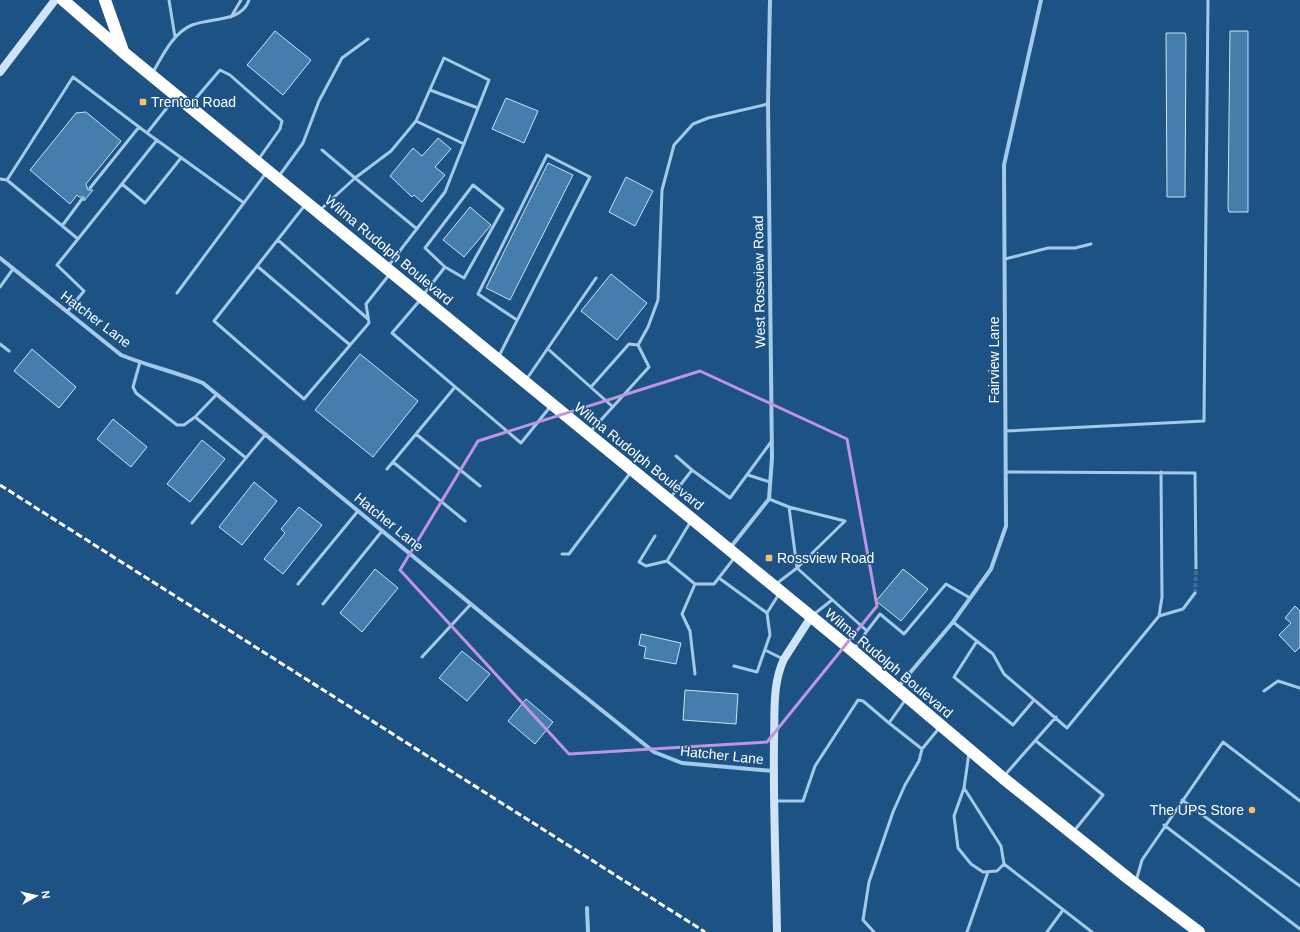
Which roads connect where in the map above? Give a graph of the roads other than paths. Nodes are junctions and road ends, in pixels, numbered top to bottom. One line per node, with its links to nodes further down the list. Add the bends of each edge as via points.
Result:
1 (55, 0): 14 (street)
2 (63, 0): 13 (highway, Wilma Rudolph Boulevard)
3 (105, 0): 13 (highway)
4 (169, 0): 11 (lane)
5 (241, 0): 10 (lane)
6 (249, 0): 10 (lane, via 246,8)
7 (770, 0): 18 (street, West Rossview Road)
8 (1041, 0): 45 (street, Fairview Lane, via 1004,165)
9 (1208, 0): 71 (lane, via 1204,422)
10 (231, 17): 11 (lane, via 192,25)
11 (175, 37): 15 (lane)
12 (368, 39): 29 (lane, via 342,58 319,101 303,144)
13 (123, 52): 15 (highway, Wilma Rudolph Boulevard)
14 (0, 72)
15 (151, 74): 17 (highway, Wilma Rudolph Boulevard)
16 (430, 90): 20 (lane); 20 (lane, via 444,58 489,80); 21 (lane)
17 (177, 94): 19 (highway, Wilma Rudolph Boulevard); 23 (lane)
18 (768, 104): 59 (lane, via 693,124 674,145 662,190 658,300); 75 (street, West Rossview Road)
19 (190, 105): 28 (highway, Wilma Rudolph Boulevard); 28 (lane, via 220,70 230,75 282,121 280,129)
20 (478, 108): 25 (lane)
21 (416, 121): 25 (lane); 30 (lane, via 391,151)
22 (139, 127): 23 (lane); 32 (lane, via 73,77); 34 (lane)
23 (147, 133): 24 (lane)
24 (156, 140): 27 (lane); 33 (lane)
25 (464, 144): 40 (lane, via 445,192)
26 (322, 150): 30 (lane)
27 (181, 158): 33 (lane, via 145,203); 37 (lane)
28 (257, 161): 29 (highway, Wilma Rudolph Boulevard)
29 (273, 174): 36 (highway, Wilma Rudolph Boulevard); 37 (lane)
30 (355, 178): 38 (lane); 40 (lane)
31 (0, 179): 32 (lane)
32 (7, 180): 39 (lane)
33 (122, 184): 41 (lane)
34 (90, 188)
35 (82, 199): 39 (lane)
36 (308, 202): 38 (highway, Wilma Rudolph Boulevard); 42 (lane)
37 (244, 203): 52 (lane)
38 (319, 211): 49 (highway, Wilma Rudolph Boulevard)
39 (62, 226): 41 (lane)
40 (416, 229): 49 (lane)
41 (78, 239): 54 (lane, via 57,265 84,291)
42 (278, 240): 46 (lane); 55 (lane)
43 (1091, 244): 45 (lane, via 1075,248 1048,248)
44 (0, 258): 48 (street, Hatcher Lane)
45 (1005, 259): 71 (street, Fairview Lane)
46 (257, 266): 58 (lane); 58 (lane, via 214,321 304,399)
47 (445, 266): 47 (lane, via 425,248 473,186 503,209 464,278); 53 (lane)
48 (13, 269): 51 (lane); 54 (street, Hatcher Lane)
49 (389, 270): 53 (highway, Wilma Rudolph Boulevard); 55 (lane, via 366,304)
50 (596, 278): 60 (lane)
51 (0, 287)
52 (177, 293)
53 (422, 297): 62 (highway, Wilma Rudolph Boulevard); 65 (lane, via 392,333)
54 (67, 312): 63 (street, Hatcher Lane, via 121,355)
55 (368, 319): 58 (lane, via 369,323)
56 (517, 320): 56 (lane, via 590,177 547,155 478,294); 62 (lane)
57 (0, 344): 61 (lane)
58 (350, 344)
59 (638, 345): 66 (lane, via 629,344); 69 (lane, via 649,367)
60 (548, 349): 64 (lane); 66 (lane)
61 (9, 350)
62 (497, 359): 64 (highway, Wilma Rudolph Boulevard)
63 (140, 362): 67 (street, Hatcher Lane, via 191,378 203,383); 70 (lane, via 133,387 136,393 177,425)
64 (525, 382): 68 (highway, Wilma Rudolph Boulevard)
65 (455, 387): 68 (lane, via 521,443); 73 (lane)
66 (591, 387): 69 (lane)
67 (217, 394): 70 (lane); 72 (street, Hatcher Lane)
68 (553, 404): 74 (highway, Wilma Rudolph Boulevard)
69 (613, 407): 74 (lane)
70 (195, 417): 77 (lane)
71 (1006, 431): 82 (street, Fairview Lane)
72 (266, 434): 77 (lane); 90 (street, Hatcher Lane)
73 (416, 434): 78 (lane); 86 (lane)
74 (588, 434): 80 (highway, Wilma Rudolph Boulevard)
75 (772, 442): 84 (lane); 85 (street, West Rossview Road)
76 (676, 456): 81 (lane)
77 (246, 458): 93 (lane)
78 (393, 462): 79 (lane); 92 (lane)
79 (387, 469)
80 (632, 470): 88 (highway, Wilma Rudolph Boulevard); 97 (lane, via 569,554)
81 (692, 470): 84 (lane, via 730,498); 88 (lane)
82 (1006, 472): 83 (lane); 106 (street, Fairview Lane, via 1006,526 991,568)
83 (1161, 472): 100 (lane, via 1196,473); 111 (lane, via 1162,598)
84 (748, 475): 85 (lane)
85 (770, 482): 87 (street, West Rossview Road)
86 (480, 486)
87 (769, 499): 89 (lane); 96 (street)
88 (669, 500): 91 (highway, Wilma Rudolph Boulevard)
89 (789, 507): 99 (lane); 99 (lane, via 845,522)
90 (358, 511): 94 (street, Hatcher Lane); 102 (lane)
91 (692, 519): 96 (highway, Wilma Rudolph Boulevard); 98 (lane)
92 (465, 521)
93 (192, 523)
94 (382, 531): 108 (lane); 109 (street, Hatcher Lane)
95 (655, 536): 98 (lane, via 639,562 646,566)
96 (733, 553): 101 (lane); 104 (highway, Wilma Rudolph Boulevard)
97 (562, 554)
98 (667, 561): 103 (lane)
99 (797, 568): 104 (lane); 107 (lane)
100 (1196, 568)
101 (719, 578): 103 (lane, via 714,584); 110 (lane)
102 (298, 584)
103 (695, 584): 121 (lane, via 682,614 690,631)
104 (777, 589): 110 (lane); 112 (highway, Wilma Rudolph Boulevard)
105 (1195, 593): 111 (lane, via 1183,609)
106 (970, 598): 113 (street, Fairview Lane); 114 (lane, via 946,584 904,634 880,614)
107 (832, 600): 112 (lane); 114 (lane)
108 (323, 604)
109 (470, 604): 118 (lane); 133 (street, Hatcher Lane, via 654,752 682,763)
110 (767, 613): 116 (lane, via 770,635)
111 (1159, 616): 127 (lane, via 1067,728)
112 (811, 617): 117 (highway, Wilma Rudolph Boulevard); 119 (street)
113 (953, 622): 115 (lane); 123 (street, Fairview Lane)
114 (867, 631): 117 (lane)
115 (977, 641): 126 (lane, via 993,654 1004,674); 126 (lane, via 954,677 1013,725)
116 (764, 650): 119 (lane); 120 (lane, via 757,672)
117 (853, 651): 123 (highway, Wilma Rudolph Boulevard)
118 (422, 657)
119 (784, 659): 133 (street, via 776,687)
120 (734, 666)
121 (695, 674)
122 (1300, 688): 124 (lane, via 1278,681)
123 (897, 689): 125 (highway, Wilma Rudolph Boulevard)
124 (1264, 691)
125 (907, 697): 128 (lane); 129 (highway, Wilma Rudolph Boulevard)
126 (1034, 700): 127 (lane)
127 (1056, 718): 130 (lane)
128 (889, 723): 131 (lane); 137 (lane, via 863,701 858,700 815,766 803,801)
129 (941, 726): 131 (lane); 132 (highway, Wilma Rudolph Boulevard)
130 (1036, 741): 134 (lane); 140 (lane, via 1103,795)
131 (922, 749): 150 (lane, via 919,761 894,812 869,882 863,920)
132 (969, 749): 134 (highway, Wilma Rudolph Boulevard); 135 (lane)
133 (773, 771): 137 (street)
134 (1003, 778): 140 (highway, Wilma Rudolph Boulevard)
135 (964, 788): 141 (lane, via 1001,846); 142 (lane, via 954,816 958,848 971,864 983,872)
136 (1182, 800): 138 (lane, via 1223,742); 139 (lane); 144 (lane)
137 (774, 801): 149 (street)
138 (1300, 802)
139 (1164, 825): 143 (lane, via 1142,860); 147 (lane)
140 (1072, 834): 143 (highway, Wilma Rudolph Boulevard)
141 (1004, 864): 142 (lane, via 997,871); 146 (lane)
142 (988, 872): 151 (lane)
143 (1135, 884): 154 (highway, Wilma Rudolph Boulevard)
144 (1300, 886)
145 (588, 908): 148 (street)
146 (1063, 910): 152 (lane); 153 (lane)
147 (1300, 928)
148 (588, 932)
149 (777, 932)
150 (874, 932)
151 (967, 932)
152 (1047, 932)
153 (1092, 932)
154 (1199, 932)

